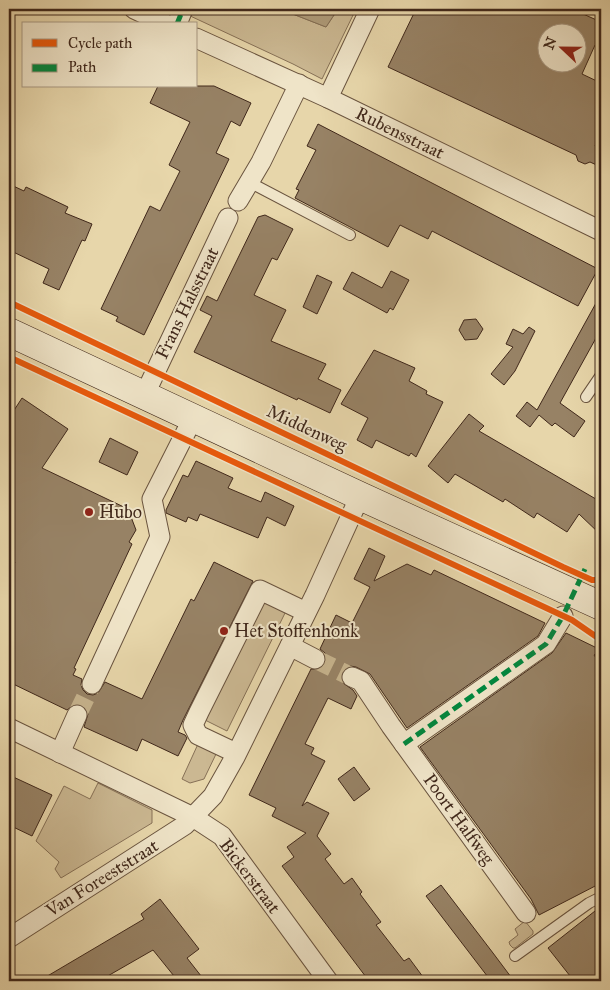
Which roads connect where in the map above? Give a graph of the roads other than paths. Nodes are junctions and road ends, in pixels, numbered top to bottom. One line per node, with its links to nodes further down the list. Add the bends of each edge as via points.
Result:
1 (134, 9): 4 (street)
2 (184, 9): 5 (street)
3 (370, 9): 8 (street)
4 (162, 22)
5 (178, 22)
6 (198, 39): 7 (street, Rubensstraat)
7 (299, 84): 8 (street, Rubensstraat); 9 (street)
8 (328, 98): 12 (street, Rubensstraat)
9 (248, 182): 10 (street); 13 (lane)
10 (238, 201)
11 (228, 218): 16 (street, Frans Halsstraat)
12 (601, 231)
13 (350, 234)
14 (9, 332): 16 (street)
15 (601, 375): 17 (lane)
16 (144, 396): 18 (street)
17 (586, 397)
18 (193, 418): 19 (street); 26 (street, via 152,499 160,537)
19 (360, 496): 20 (street); 21 (street)
20 (601, 606)
21 (306, 612): 23 (street); 31 (street, via 260,590 194,721 195,732 201,737)
22 (563, 616): 29 (street, via 546,644)
23 (291, 643): 24 (street); 31 (street)
24 (318, 657)
25 (352, 677): 29 (street, Poort Halfweg, via 361,681)
26 (92, 684)
27 (77, 715): 30 (street)
28 (9, 728): 30 (street, Bickerstraat)
29 (404, 744): 34 (street, Poort Halfweg)
30 (60, 753): 32 (street, Bickerstraat)
31 (236, 753): 32 (street, via 213,796)
32 (193, 817): 35 (street, Van Foreeststraat); 37 (street, Bickerstraat, via 222,836)
33 (601, 897): 36 (lane)
34 (526, 913)
35 (9, 938)
36 (515, 956)
37 (328, 981)

